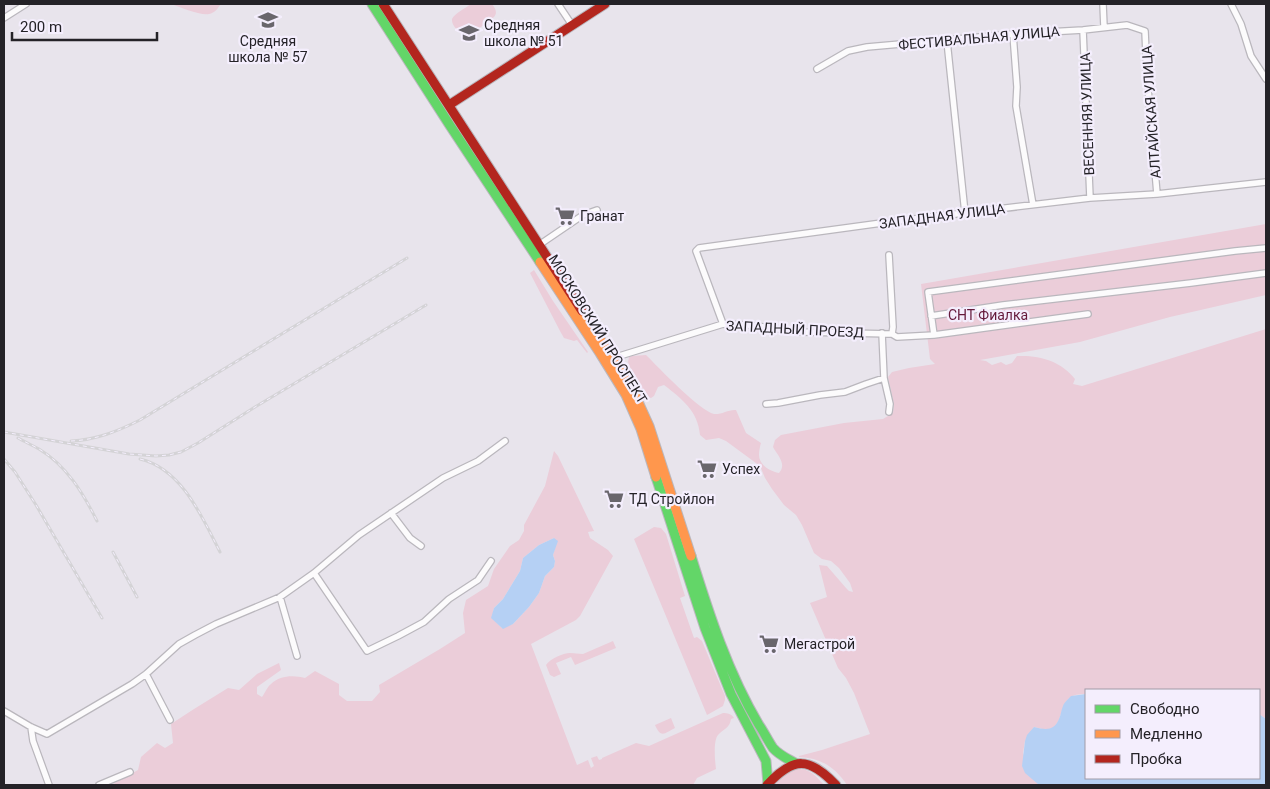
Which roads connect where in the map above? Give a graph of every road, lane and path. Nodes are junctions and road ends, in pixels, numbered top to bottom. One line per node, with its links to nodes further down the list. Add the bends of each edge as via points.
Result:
1 (26, 4): 8 (street)
2 (372, 4): 14 (main road, МОСКОВСКИЙ ПРОСПЕКТ)
3 (383, 4): 14 (main road, МОСКОВСКИЙ ПРОСПЕКТ)
4 (558, 4): 9 (street)
5 (605, 4): 9 (main road)
6 (1102, 4): 10 (street)
7 (1231, 4): 17 (street, via 1251,56)
8 (4, 18)
9 (572, 25): 18 (main road)
10 (1104, 27): 11 (street, ФЕСТИВАЛЬНАЯ УЛИЦА); 12 (street, ФЕСТИВАЛЬНАЯ УЛИЦА, via 1128,25)
11 (1083, 30): 13 (street, ФЕСТИВАЛЬНАЯ УЛИЦА); 21 (street, ВЕСЕННЯЯ УЛИЦА)
12 (1145, 31): 20 (street, АЛТАЙСКАЯ УЛИЦА)
13 (1013, 34): 15 (street, ФЕСТИВАЛЬНАЯ УЛИЦА); 22 (street, via 1016,106)
14 (400, 39): 18 (main road, МОСКОВСКИЙ ПРОСПЕКТ); 41 (main road, МОСКОВСКИЙ ПРОСПЕКТ, via 626,395)
15 (947, 40): 16 (street, ФЕСТИВАЛЬНАЯ УЛИЦА, via 848,51); 24 (street)
16 (817, 69)
17 (1266, 79)
18 (449, 105): 25 (main road, МОСКОВСКИЙ ПРОСПЕКТ)
19 (1266, 182): 20 (street, ЗАПАДНАЯ УЛИЦА)
20 (1157, 194): 21 (street, ЗАПАДНАЯ УЛИЦА)
21 (1090, 198): 22 (street, ЗАПАДНАЯ УЛИЦА)
22 (1033, 205): 24 (street, ЗАПАДНАЯ УЛИЦА)
23 (597, 210): 25 (street)
24 (965, 212): 31 (street, ЗАПАДНАЯ УЛИЦА, via 699,248 696,251)
25 (539, 245): 35 (main road, МОСКОВСКИЙ ПРОСПЕКТ)
26 (1266, 248): 30 (street, via 928,292)
27 (889, 256): 33 (street)
28 (1266, 273): 30 (street)
29 (1088, 314): 34 (street, ЗАПАДНЫЙ ПРОЕЗД)
30 (931, 316): 34 (street)
31 (723, 324): 32 (street, ЗАПАДНЫЙ ПРОЕЗД, via 802,332); 35 (street, ЗАПАДНЫЙ ПРОЕЗД)
32 (882, 333): 33 (street, ЗАПАДНЫЙ ПРОЕЗД); 36 (street)
33 (895, 335): 34 (street, ЗАПАДНЫЙ ПРОЕЗД)
34 (934, 335)
35 (613, 358): 41 (main road, МОСКОВСКИЙ ПРОСПЕКТ, via 649,426)
36 (884, 378): 37 (street, via 845,392); 38 (street)
37 (766, 404)
38 (889, 412)
39 (505, 441): 40 (street)
40 (391, 513): 42 (street, via 410,538); 44 (street)
41 (673, 514): 51 (main road, МОСКОВСКИЙ ПРОСПЕКТ, via 740,689 774,749); 55 (main road, МОСКОВСКИЙ ПРОСПЕКТ, via 705,628 731,694 766,761)
42 (421, 546)
43 (491, 561): 44 (street, via 478,580 449,599 424,622 367,651)
44 (314, 573): 45 (street)
45 (280, 597): 46 (street); 47 (street, via 216,624 179,644)
46 (297, 656)
47 (146, 674): 49 (street); 50 (street, via 46,734)
48 (4, 711): 50 (street)
49 (170, 720)
50 (31, 728): 53 (street)
51 (795, 763): 55 (main road); 56 (main road, МОСКОВСКИЙ ПРОСПЕКТ, via 805,763 820,770)
52 (130, 772): 54 (street)
53 (49, 785)
54 (99, 785)
55 (768, 785)
56 (836, 785)

